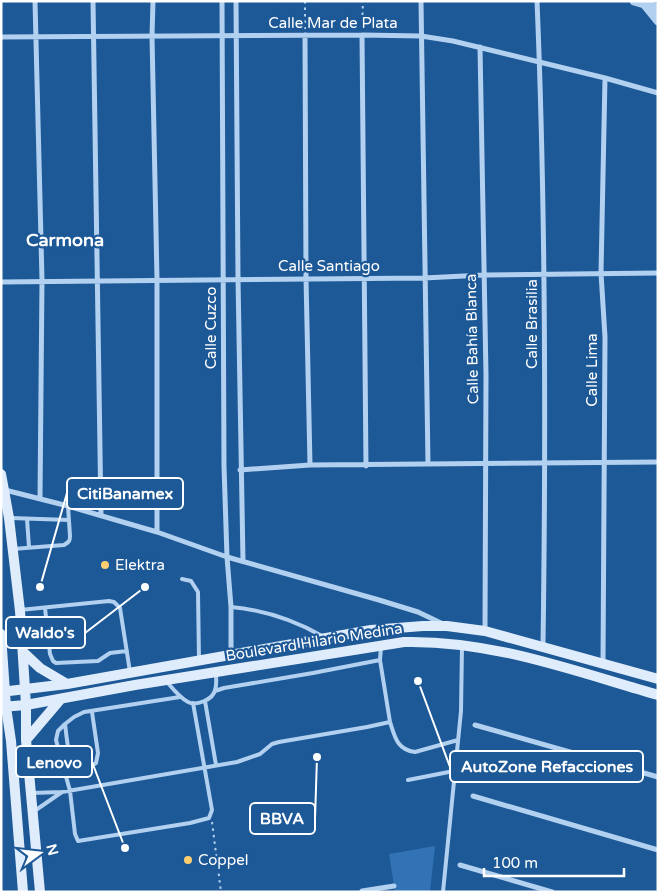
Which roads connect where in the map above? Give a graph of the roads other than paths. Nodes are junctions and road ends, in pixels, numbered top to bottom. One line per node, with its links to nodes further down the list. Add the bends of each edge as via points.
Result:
1 (35, 1): 14 (street)
2 (93, 1): 15 (street)
3 (152, 1): 16 (street)
4 (222, 1): 20 (street, Calle Cuzco)
5 (236, 1): 17 (street, Calle Cuzco)
6 (421, 1): 18 (street)
7 (537, 1): 22 (street, Calle Brasilia)
8 (634, 1): 9 (street)
9 (645, 4): 10 (street); 11 (street)
10 (658, 8)
11 (658, 21)
12 (305, 35): 13 (street, Calle Mar de Plata); 17 (street, Calle Mar de Plata); 30 (street)
13 (362, 35): 18 (street, Calle Mar de Plata); 31 (street)
14 (35, 36): 15 (street, Calle Mar de Plata); 19 (street, Calle Mar de Plata); 35 (street)
15 (93, 36): 16 (street, Calle Mar de Plata); 36 (street)
16 (152, 36): 20 (street, Calle Mar de Plata); 33 (street)
17 (236, 36): 20 (street, Calle Mar de Plata); 29 (street, Calle Cuzco)
18 (421, 36): 21 (street, Calle Mar de Plata); 32 (street)
19 (1, 37)
20 (223, 37): 34 (street, Calle Cuzco)
21 (480, 47): 22 (street, Calle Mar de Plata); 27 (street, Calle Bahía Blanca)
22 (539, 63): 23 (street, Calle Mar de Plata); 28 (street, Calle Brasilia)
23 (605, 78): 24 (street, Calle Mar de Plata); 25 (street, Calle Lima)
24 (658, 93)
25 (601, 273): 26 (street, Calle Santiago); 28 (street, Calle Santiago); 38 (street, Calle Lima, via 605,337)
26 (658, 273)
27 (484, 275): 28 (street, Calle Santiago); 32 (street, Calle Santiago); 40 (street, Calle Bahía Blanca)
28 (545, 275): 41 (street, Calle Brasilia)
29 (238, 278): 30 (street, Calle Santiago); 34 (street, Calle Santiago); 45 (street, Calle Cuzco)
30 (306, 278): 31 (street, Calle Santiago); 43 (street)
31 (364, 278): 32 (street, Calle Santiago); 44 (street)
32 (424, 278): 42 (street)
33 (157, 279): 34 (street, Calle Santiago); 36 (street, Calle Santiago); 54 (street)
34 (223, 279): 57 (street, Calle Cuzco)
35 (42, 280): 36 (street, Calle Santiago); 37 (street, Calle Santiago); 48 (street)
36 (99, 280): 50 (street)
37 (1, 282)
38 (604, 462): 39 (street); 41 (street); 76 (street, Calle Lima)
39 (658, 462)
40 (486, 463): 41 (street); 42 (street); 64 (street, Calle Bahía Blanca)
41 (545, 463): 69 (street, Calle Brasilia)
42 (428, 464): 44 (street)
43 (310, 466): 44 (street); 45 (street)
44 (366, 466)
45 (240, 470): 58 (street, Calle Cuzco)
46 (1, 474): 47 (main road)
47 (5, 490): 48 (street); 51 (main road)
48 (40, 498): 49 (street)
49 (68, 506): 50 (street); 53 (lane)
50 (101, 516): 54 (street)
51 (9, 518): 52 (lane); 56 (main road)
52 (26, 519): 53 (lane); 55 (lane)
53 (69, 520): 55 (lane, via 68,543)
54 (157, 532): 57 (street)
55 (29, 548): 56 (lane)
56 (13, 549): 62 (main road)
57 (227, 557): 58 (street); 60 (street, Calle Cuzco)
58 (243, 561): 63 (street, via 418,612)
59 (182, 579): 74 (lane, via 191,581 198,592)
60 (232, 607): 66 (lane, via 283,618); 73 (street, Calle Cuzco)
61 (45, 608): 62 (lane); 71 (lane, via 114,602 120,608); 71 (lane, via 50,654 56,663 98,661 110,653)
62 (20, 610): 72 (main road)
63 (447, 626): 64 (main road, Boulevard Hilario Medina); 66 (main road, Boulevard Hilario Medina, via 386,628)
64 (484, 631): 69 (main road, Boulevard Hilario Medina)
65 (1, 634): 70 (main road)
66 (324, 637): 73 (main road, Boulevard Hilario Medina)
67 (381, 644): 68 (main road, Boulevard Hilario Medina, via 423,641); 75 (lane); 78 (main road, Boulevard Hilario Medina)
68 (462, 644): 85 (main road, Boulevard Hilario Medina, via 521,655); 98 (lane)
69 (543, 646): 76 (main road, Boulevard Hilario Medina)
70 (2, 648): 84 (main road)
71 (127, 651): 77 (lane)
72 (23, 652): 81 (main road, via 40,668); 82 (main road)
73 (231, 654): 74 (main road, Boulevard Hilario Medina)
74 (199, 660): 77 (main road, Boulevard Hilario Medina)
75 (380, 660): 83 (lane); 93 (lane)
76 (603, 663): 79 (main road, Boulevard Hilario Medina)
77 (130, 672): 81 (main road, Boulevard Hilario Medina)
78 (216, 672): 80 (main road, Boulevard Hilario Medina); 83 (lane)
79 (658, 679)
80 (166, 680): 86 (lane); 87 (main road, Boulevard Hilario Medina)
81 (67, 684): 82 (main road, Boulevard Hilario Medina)
82 (24, 690): 84 (main road, Boulevard Hilario Medina); 90 (main road)
83 (215, 691): 88 (lane)
84 (3, 692): 91 (main road)
85 (658, 695)
86 (180, 696): 89 (lane); 92 (lane)
87 (60, 700): 90 (main road, Boulevard Hilario Medina); 97 (main road)
88 (205, 701): 89 (lane); 100 (lane)
89 (193, 703): 101 (lane)
90 (26, 705): 91 (main road, Boulevard Hilario Medina); 97 (main road)
91 (3, 707): 99 (main road)
92 (92, 712): 94 (lane, via 84,712); 94 (lane, via 98,753 96,763 87,769 72,763)
93 (390, 722): 98 (lane, via 398,745 409,751); 100 (lane, via 279,742 250,758)
94 (65, 724): 105 (lane, via 58,731 56,740)
95 (475, 726): 103 (street)
96 (1, 729): 99 (main road)
97 (26, 740): 107 (main road)
98 (458, 740): 102 (lane)
99 (11, 741): 114 (main road)
100 (216, 766): 101 (lane)
101 (205, 768): 105 (lane); 105 (lane, via 211,814 205,820 190,823 78,841)
102 (454, 771): 104 (lane); 116 (lane)
103 (658, 778)
104 (408, 780)
105 (70, 790): 106 (lane)
106 (62, 792): 107 (lane); 109 (lane)
107 (31, 793): 109 (main road)
108 (473, 796): 110 (street)
109 (32, 812): 115 (main road)
110 (658, 850)
111 (460, 865): 117 (street)
112 (394, 886): 113 (street)
113 (360, 891)
114 (23, 892)
115 (40, 892)
116 (443, 892)
117 (552, 892)

